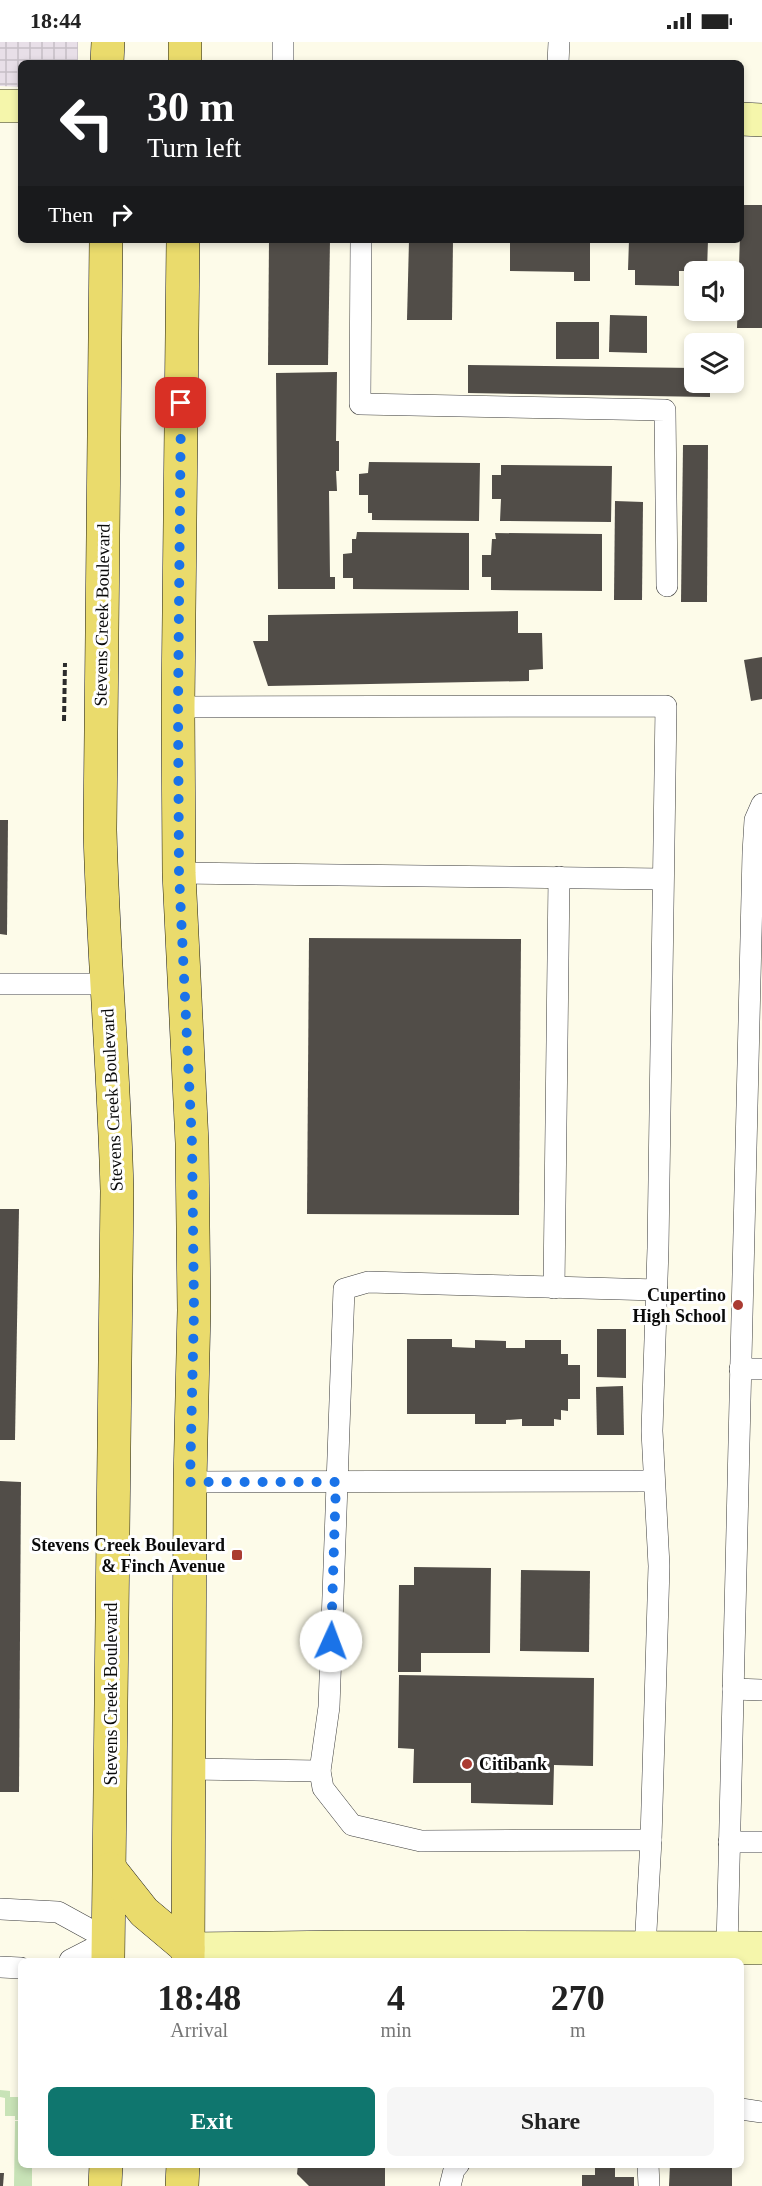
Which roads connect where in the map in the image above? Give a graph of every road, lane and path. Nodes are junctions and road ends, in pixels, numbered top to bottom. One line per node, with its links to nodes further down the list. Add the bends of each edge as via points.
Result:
1 (108, 42): 5 (main road)
2 (185, 42): 6 (main road)
3 (283, 42): 7 (lane)
4 (559, 42): 8 (lane)
5 (107, 60)
6 (185, 60)
7 (283, 60)
8 (558, 60)
9 (0, 106): 10 (street)
10 (18, 106)
11 (744, 119): 12 (street)
12 (762, 120)
13 (106, 243): 26 (main road, Stevens Creek Boulevard, via 100,786)
14 (183, 243): 18 (main road)
15 (361, 243): 16 (lane, via 360,404 664,410)
16 (667, 586)
17 (65, 657): 19 (path)
18 (178, 707): 22 (main road); 24 (lane, via 666,706)
19 (64, 728)
20 (762, 804): 21 (lane, via 755,820)
21 (757, 853): 29 (lane)
22 (179, 873): 23 (lane); 32 (main road, via 192,1143)
23 (559, 877): 24 (lane); 27 (lane)
24 (662, 879): 28 (lane)
25 (0, 984): 26 (lane)
26 (106, 984): 41 (main road, Stevens Creek Boulevard, via 115,1095 117,1191)
27 (554, 1288): 28 (lane); 33 (lane, via 368,1282 344,1289)
28 (657, 1290): 31 (lane)
29 (740, 1369): 30 (lane); 34 (lane)
30 (762, 1369)
31 (654, 1481): 33 (lane); 38 (lane, via 659,1566)
32 (190, 1482): 33 (lane); 36 (main road)
33 (336, 1482): 37 (lane, via 328,1707)
34 (732, 1689): 35 (lane); 39 (lane)
35 (762, 1690)
36 (189, 1769): 37 (lane); 42 (main road)
37 (320, 1771): 38 (lane, via 322,1788 352,1825 421,1841)
38 (651, 1840): 46 (lane)
39 (729, 1842): 40 (lane); 47 (lane)
40 (762, 1842)
41 (110, 1869): 44 (main road); 48 (main road, Stevens Creek Boulevard)
42 (188, 1869): 44 (main road); 50 (main road)
43 (0, 1909): 48 (lane, via 58,1912)
44 (144, 1912): 48 (main road); 50 (main road)
45 (762, 1948): 47 (street)
46 (645, 1949): 47 (street); 49 (street)
47 (727, 1949)
48 (115, 1954): 51 (lane)
49 (513, 1954): 50 (street, via 345,1947)
50 (184, 1957)
51 (85, 1958)
52 (0, 1967): 53 (lane)
53 (18, 1968)
54 (744, 2109): 55 (lane)
55 (762, 2112)
56 (106, 2168): 60 (main road)
57 (183, 2168): 61 (main road)
58 (456, 2168): 62 (lane)
59 (648, 2168): 63 (lane)
60 (105, 2186)
61 (182, 2186)
62 (450, 2186)
63 (649, 2186)

